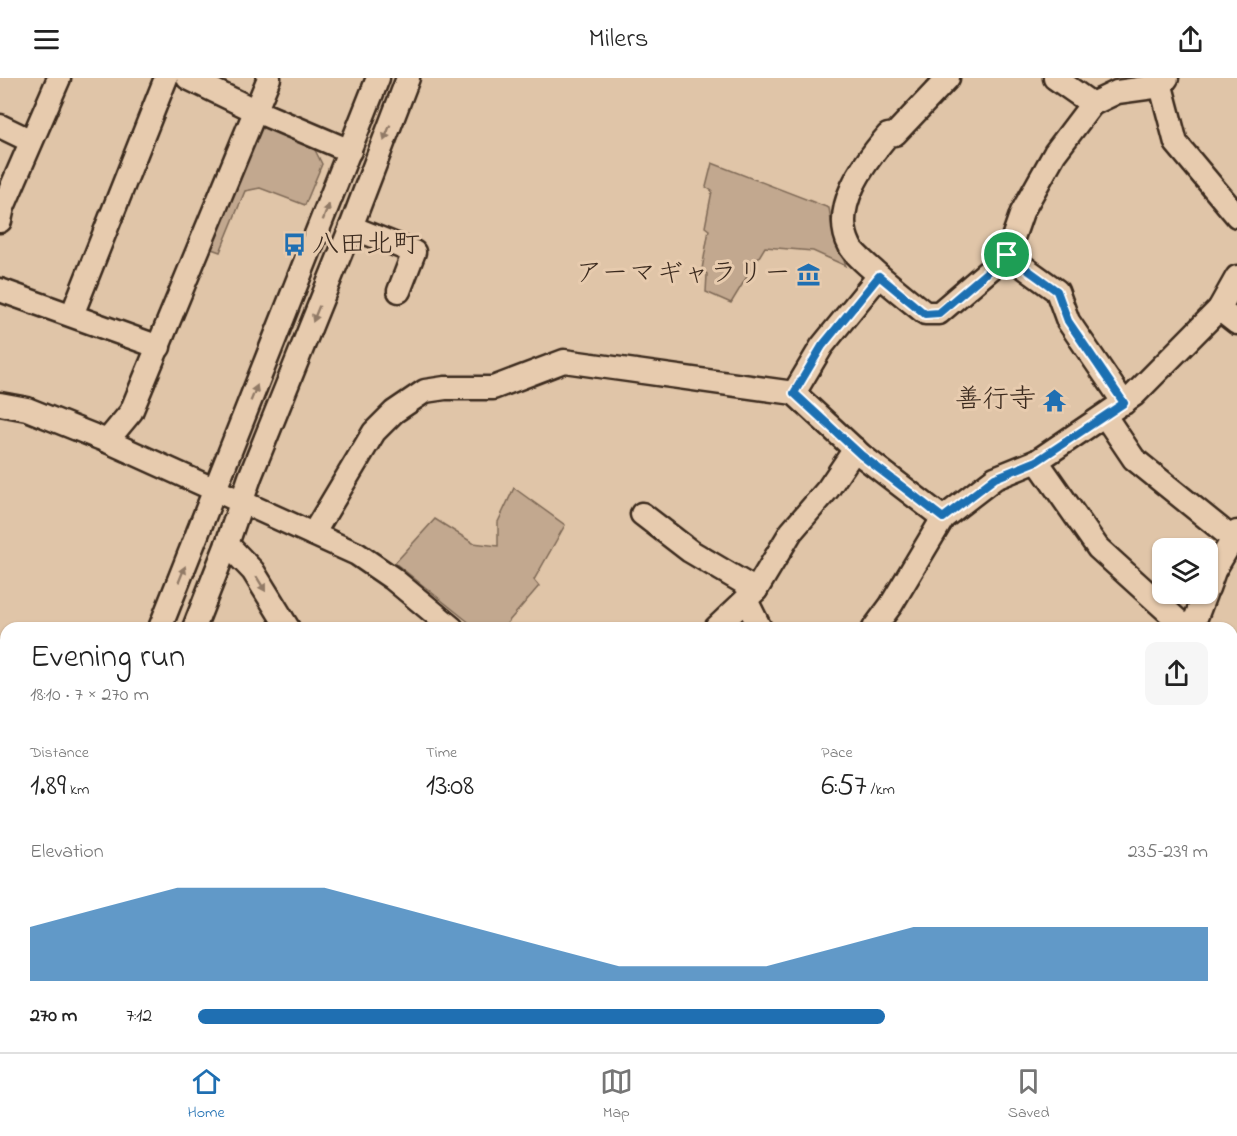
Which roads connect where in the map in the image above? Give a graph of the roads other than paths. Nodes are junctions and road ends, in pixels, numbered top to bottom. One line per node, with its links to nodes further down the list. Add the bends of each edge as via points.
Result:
1 (59, 78): 13 (street)
2 (166, 78): 24 (street)
3 (188, 78): 11 (street)
4 (269, 78): 11 (street)
5 (378, 78): 14 (street)
6 (408, 78): 17 (street, one-way to 17)
7 (948, 78): 19 (street, via 895,134 888,135 851,187 844,215 850,247)
8 (1055, 78): 10 (street)
9 (1164, 82): 10 (street, via 1117,93); 15 (street, via 1176,143)
10 (1092, 104): 18 (street, via 1055,153 1022,212)
11 (256, 111): 14 (street); 26 (street)
12 (0, 126): 13 (street)
13 (31, 141): 16 (street)
14 (350, 151): 34 (street, one-way to 14)
15 (1237, 216)
16 (0, 221)
17 (351, 227): 22 (street, via 414,252); 35 (street, one-way to 35)
18 (1007, 255): 19 (street, via 939,313 925,314); 28 (street, via 1057,291 1068,321)
19 (879, 276): 27 (street, via 822,346)
20 (1237, 277): 23 (street)
21 (0, 290): 24 (street)
22 (399, 291)
23 (1219, 309): 25 (street); 28 (street)
24 (72, 315): 26 (street)
25 (1237, 323)
26 (159, 347): 31 (street, via 131,412)
27 (794, 393): 32 (street); 38 (street, via 564,360 493,388 425,391 394,412 374,432)
28 (1124, 403): 30 (street)
29 (0, 404): 31 (street, via 27,409)
30 (1105, 416): 33 (street); 39 (street, via 1134,459)
31 (107, 441): 34 (street)
32 (855, 449): 37 (street); 42 (street, via 828,489 791,532)
33 (1037, 461): 37 (street, via 995,478); 51 (street, via 1098,548)
34 (216, 489): 35 (street); 44 (street, one-way to 34)
35 (241, 501): 38 (street); 40 (street)
36 (642, 514): 42 (street)
37 (943, 518): 50 (street)
38 (313, 534): 47 (street, via 357,554)
39 (1235, 536): 41 (street)
40 (227, 544): 45 (street); 46 (street, one-way to 46, via 253,572)
41 (1218, 564)
42 (751, 595): 48 (street); 49 (street)
43 (1201, 604): 52 (street)
44 (162, 622)
45 (196, 622)
46 (284, 622)
47 (445, 622)
48 (722, 622)
49 (758, 622)
50 (878, 622)
51 (1179, 622)
52 (1194, 622)

